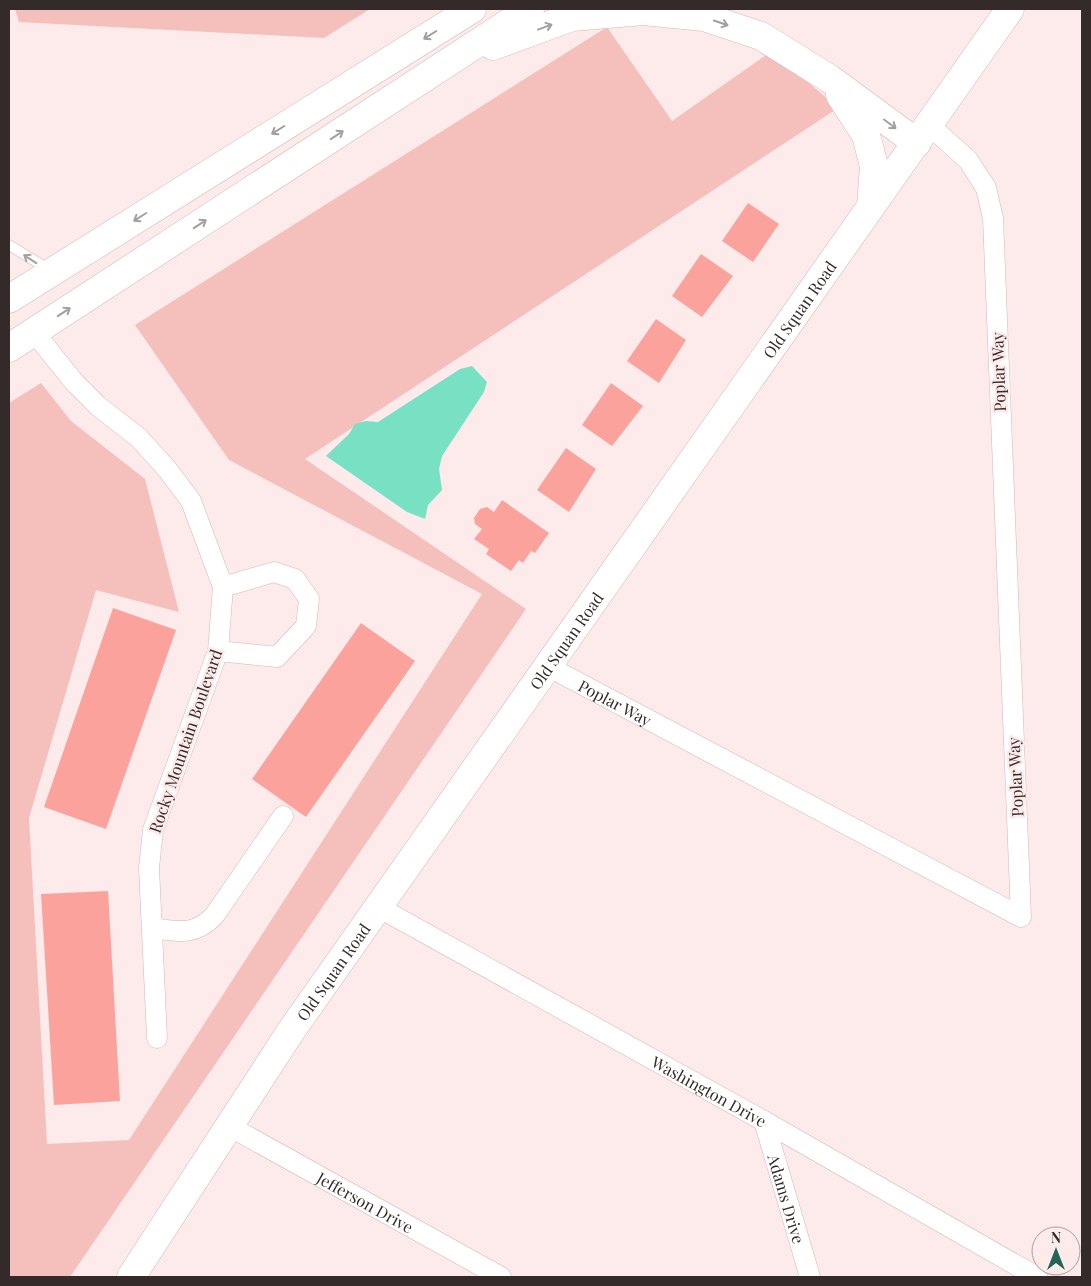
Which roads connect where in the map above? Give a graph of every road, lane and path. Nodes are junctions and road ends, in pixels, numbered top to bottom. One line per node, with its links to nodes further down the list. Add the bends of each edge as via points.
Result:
1 (472, 9): 9 (main road, one-way to 9)
2 (530, 9): 4 (main road)
3 (1010, 9): 6 (main road, Old Squan Road)
4 (449, 61): 5 (main road, one-way to 5, via 572,17 643,11 704,17 761,36); 11 (main road, one-way to 4)
5 (830, 78): 6 (main road, one-way to 6); 7 (main road, via 866,135 874,166)
6 (923, 134): 7 (main road, Old Squan Road); 15 (street, Poplar Way, via 968,160 986,188 993,218 1021,917)
7 (871, 206): 15 (main road, Old Squan Road)
8 (9, 245): 9 (lane, one-way to 8)
9 (53, 272): 10 (main road)
10 (9, 299)
11 (34, 332): 12 (main road); 13 (street, Rocky Mountain Boulevard, via 74,382 98,406 139,438 191,501)
12 (9, 348)
13 (223, 587): 14 (street, Rocky Mountain Boulevard); 14 (street, via 274,572 295,579 309,599 306,626 278,658)
14 (218, 651): 18 (street, Rocky Mountain Boulevard, via 153,830 149,868)
15 (549, 667): 17 (main road, Old Squan Road)
16 (283, 816): 18 (street, via 203,927 183,932)
17 (378, 907): 20 (street, Washington Drive); 21 (main road, Old Squan Road)
18 (152, 928): 19 (street, Rocky Mountain Boulevard)
19 (156, 1038)
20 (764, 1121): 24 (street, Adams Drive); 25 (street, Washington Drive)
21 (229, 1126): 22 (main road, Old Squan Road); 23 (street, Jefferson Drive)
22 (131, 1277)
23 (501, 1277)
24 (810, 1277)
25 (1037, 1277)

